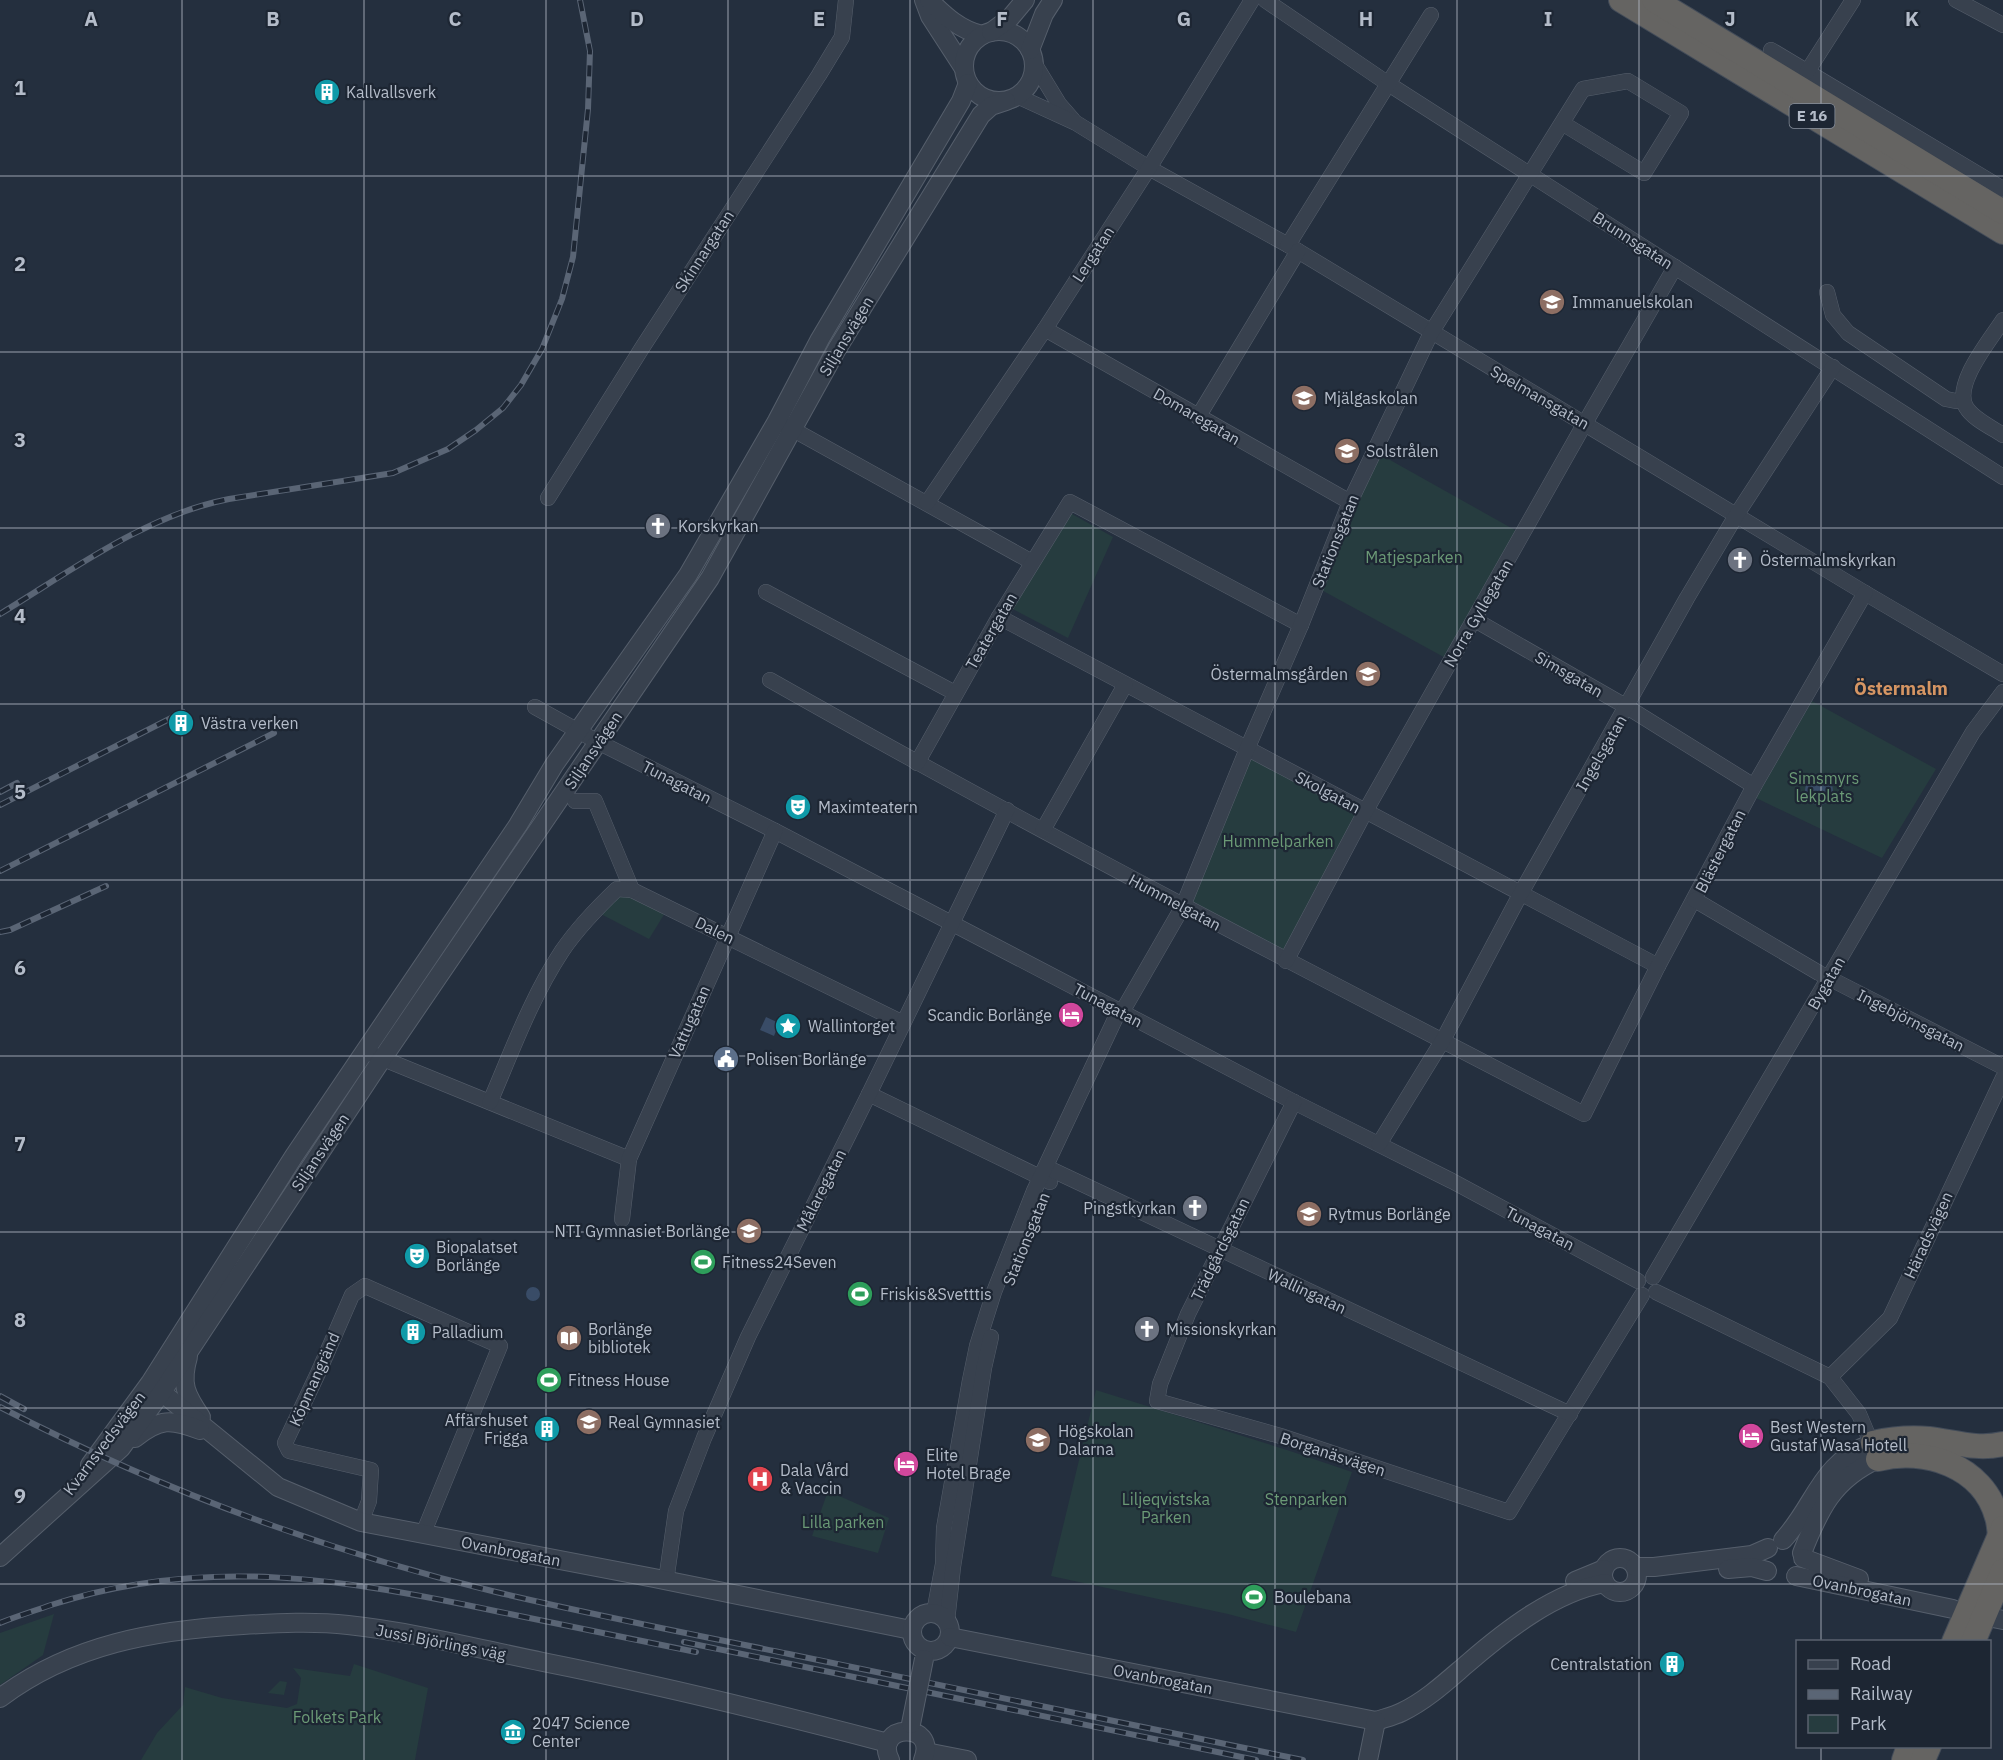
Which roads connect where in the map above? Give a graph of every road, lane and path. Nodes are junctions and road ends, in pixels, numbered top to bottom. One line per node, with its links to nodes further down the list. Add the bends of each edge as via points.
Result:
1 (846, 0): 41 (street, Skinnargatan, via 842,37 825,66)
2 (924, 0): 18 (street)
3 (929, 0): 14 (street, via 955,24 970,32)
4 (1025, 0): 14 (street, via 1010,18)
5 (1053, 0): 16 (street, via 1044,14)
6 (1252, 0): 23 (street, Lergatan)
7 (1265, 0): 19 (street, Brunnsgatan)
8 (1622, 0): 27 (highway, E 16)
9 (1654, 0): 26 (highway, E 16)
10 (1852, 0): 17 (street)
11 (1956, 0): 13 (street)
12 (1431, 15): 19 (street)
13 (2003, 25)
14 (987, 33): 16 (street, via 1014,34); 18 (street, via 968,48)
15 (1771, 50): 17 (street)
16 (1032, 56): 20 (street, via 1034,73 1030,82); 21 (street, Spelmansgatan, via 1059,104)
17 (1807, 72): 25 (street)
18 (966, 75): 20 (street, via 975,92 984,98); 38 (street, Siljansvägen, via 961,101 820,339)
19 (1387, 83): 24 (street, Brunnsgatan); 28 (street)
20 (1012, 99): 21 (street, Spelmansgatan); 38 (street, Siljansvägen, via 991,106 981,115 837,349)
21 (1076, 123): 23 (street, Spelmansgatan)
22 (1562, 123): 22 (street, Stationsgatan, via 1583,89 1628,81 1681,113 1644,173); 24 (street, Stationsgatan)
23 (1149, 168): 28 (street, Spelmansgatan); 32 (street, Lergatan)
24 (1530, 174): 29 (street, Brunnsgatan); 33 (street, Stationsgatan)
25 (2003, 189)
26 (2003, 212)
27 (2003, 232)
28 (1293, 248): 33 (street, Spelmansgatan); 36 (street)
29 (1675, 267): 34 (street, Brunnsgatan); 37 (street, Norra Gyllegatan)
30 (1827, 292): 35 (street, via 1833,315 1848,333 1946,399)
31 (2003, 320): 35 (street, via 1966,378)
32 (1045, 329): 36 (street, Domaregatan); 43 (street, Lergatan)
33 (1431, 333): 37 (street, Spelmansgatan); 42 (street, Stationsgatan)
34 (1833, 367): 40 (street, Brunnsgatan); 44 (street, Ingelsgatan)
35 (1963, 400): 39 (street, via 1973,415)
36 (1198, 417): 42 (street, Domaregatan)
37 (1585, 423): 44 (street, Spelmansgatan); 49 (street, Norra Gyllegatan)
38 (784, 425): 43 (street); 58 (street, Siljansvägen, via 688,574); 59 (street, Siljansvägen, via 710,578)
39 (2003, 435)
40 (2003, 477)
41 (548, 498)
42 (1350, 502): 50 (street, Stationsgatan)
43 (927, 503): 45 (street)
44 (1737, 514): 47 (street, Spelmansgatan); 57 (street, Ingelsgatan)
45 (1032, 562): 48 (street, Teatergatan); 50 (street, Teatergatan, via 1070,502)
46 (766, 592): 55 (street)
47 (1865, 593): 51 (street, Spelmansgatan); 62 (street, Blästergatan)
48 (999, 616): 53 (street, Skolgatan); 55 (street, Teatergatan)
49 (1475, 620): 57 (street, Simsgatan); 65 (street, Norra Gyllegatan)
50 (1301, 625): 60 (street, Stationsgatan)
51 (2003, 674)
52 (770, 680): 61 (street, Hummelgatan)
53 (1125, 685): 60 (street, Skolgatan); 66 (street)
54 (2003, 692): 76 (street, Bygatan, via 1973,732)
55 (955, 693): 61 (street, Teatergatan)
56 (535, 707): 58 (street, Tunagatan)
57 (1627, 707): 62 (street, Simsgatan); 69 (street, Ingelsgatan)
58 (578, 731): 59 (street, Tunagatan); 80 (street, Siljansvägen)
59 (598, 742): 67 (street, Tunagatan); 81 (street, Siljansvägen)
60 (1247, 749): 65 (street, Skolgatan); 71 (street, Stationsgatan)
61 (917, 763): 64 (street, Hummelgatan)
62 (1754, 786): 70 (street, Blästergatan)
63 (574, 801): 68 (street, via 595,801)
64 (1007, 810): 66 (street, Hummelgatan); 72 (street, Målaregatan)
65 (1365, 812): 69 (street, Skolgatan); 74 (street, Norra Gyllegatan)
66 (1043, 830): 71 (street, Hummelgatan)
67 (775, 831): 72 (street, Tunagatan); 73 (street, Vattugatan)
68 (632, 890): 73 (street, Dalen); 85 (street, via 617,889 562,951 533,1002)
69 (1521, 893): 75 (street, Skolgatan); 79 (street, Ingelsgatan)
70 (1695, 900): 75 (street, Blästergatan); 76 (street, Ingebjörnsgatan)
71 (1183, 906): 74 (street, Hummelgatan); 77 (street, Stationsgatan)
72 (951, 924): 77 (street, Tunagatan); 78 (street, Målaregatan)
73 (728, 936): 78 (street, Dalen); 89 (street, Vattugatan)
74 (1286, 961): 79 (street, Hummelgatan)
75 (1658, 966): 87 (street, Blästergatan)
76 (1830, 978): 82 (street, Ingebjörnsgatan); 93 (street, Bygatan)
77 (1122, 1012): 86 (street, Tunagatan); 90 (street, Stationsgatan, via 1123,1021)
78 (903, 1023): 84 (street, Målaregatan)
79 (1443, 1041): 87 (street, Hummelgatan); 88 (street, Ingelsgatan)
80 (364, 1051): 81 (street); 96 (street, Siljansvägen, via 294,1156)
81 (382, 1059): 85 (street); 94 (street, Siljansvägen)
82 (2003, 1067)
83 (2003, 1078): 95 (street, Häradsvägen, via 1890,1318)
84 (869, 1094): 90 (street, Wallingatan); 118 (street, Målaregatan, via 750,1332 704,1438 676,1511)
85 (490, 1102): 89 (street)
86 (1294, 1102): 88 (street, Tunagatan); 92 (street, Trädgårdsgatan)
87 (1584, 1114)
88 (1379, 1144): 93 (street, Tunagatan)
89 (629, 1159): 91 (street, Vattugatan)
90 (1048, 1175): 92 (street, Wallingatan); 121 (street, Stationsgatan, via 987,1349)
91 (622, 1219)
92 (1220, 1249): 97 (street, Trädgårdsgatan, via 1177,1337); 98 (street, Wallingatan)
93 (1647, 1286): 95 (street, Tunagatan); 98 (street, Bygatan)
94 (190, 1349): 96 (street, Siljansvägen); 99 (street, via 184,1385)
95 (1830, 1377): 102 (street, Tunagatan, via 1859,1414)
96 (156, 1388): 99 (street, Ovanbrogatan); 101 (street, Kvarnsvedsvägen); 103 (street, Kvarnsvedsvägen)
97 (1157, 1401): 104 (street, Borganäsvägen, via 1284,1437)
98 (1570, 1414): 104 (street, Bygatan)
99 (214, 1436): 101 (street, via 166,1421); 106 (street, Ovanbrogatan, via 278,1487)
100 (2003, 1444): 102 (highway, via 1967,1446 1892,1438)
101 (121, 1448): 103 (street, Kvarnsvedsvägen)
102 (1875, 1451): 105 (street, via 1841,1481); 107 (highway, via 1914,1454 1961,1470 1984,1490); 109 (street, via 1860,1448 1837,1463 1795,1527)
103 (58, 1503): 111 (street, Kvarnsvedsvägen)
104 (1509, 1512)
105 (1816, 1520): 110 (street); 113 (street, via 1818,1549)
106 (361, 1522): 108 (street, Ovanbrogatan); 108 (street, Köpmangränd, via 369,1501 371,1470 289,1451 285,1443 352,1295 365,1286 500,1346)
107 (2001, 1532): 123 (highway)
108 (423, 1534): 118 (street, Ovanbrogatan)
109 (1775, 1544): 110 (street, via 1795,1544); 112 (street, via 1764,1559); 115 (street, via 1752,1555)
110 (1803, 1556): 113 (street, Ovanbrogatan); 117 (street, via 1802,1568)
111 (0, 1557)
112 (1767, 1571): 115 (street, via 1752,1567); 117 (street, via 1782,1580)
113 (1836, 1571): 119 (street, Ovanbrogatan)
114 (2003, 1571): 124 (highway)
115 (1636, 1572): 116 (street, via 1626,1559 1620,1558 1610,1561); 116 (street, via 1631,1588 1621,1592 1612,1590)
116 (1605, 1576): 128 (street, via 1563,1596 1488,1646 1436,1690)
117 (1796, 1576): 119 (street, Ovanbrogatan)
118 (666, 1581): 122 (street, Ovanbrogatan)
119 (1928, 1604): 120 (street, Ovanbrogatan)
120 (1953, 1609)
121 (943, 1624): 122 (street, via 927,1613 916,1619); 125 (street, via 947,1642); 128 (street, Ovanbrogatan)
122 (911, 1630): 125 (street)
123 (1954, 1640)
124 (1973, 1640)
125 (925, 1655): 127 (street, bridge)
126 (0, 1698): 129 (street, Jussi Björlings väg, via 58,1662 110,1644 163,1632 309,1621 375,1628 633,1680)
127 (910, 1728): 129 (street, via 897,1733); 130 (street, via 924,1741)
128 (1375, 1728): 132 (street)
129 (889, 1751)
130 (924, 1756): 131 (street)
131 (967, 1760)
132 (1368, 1760)

